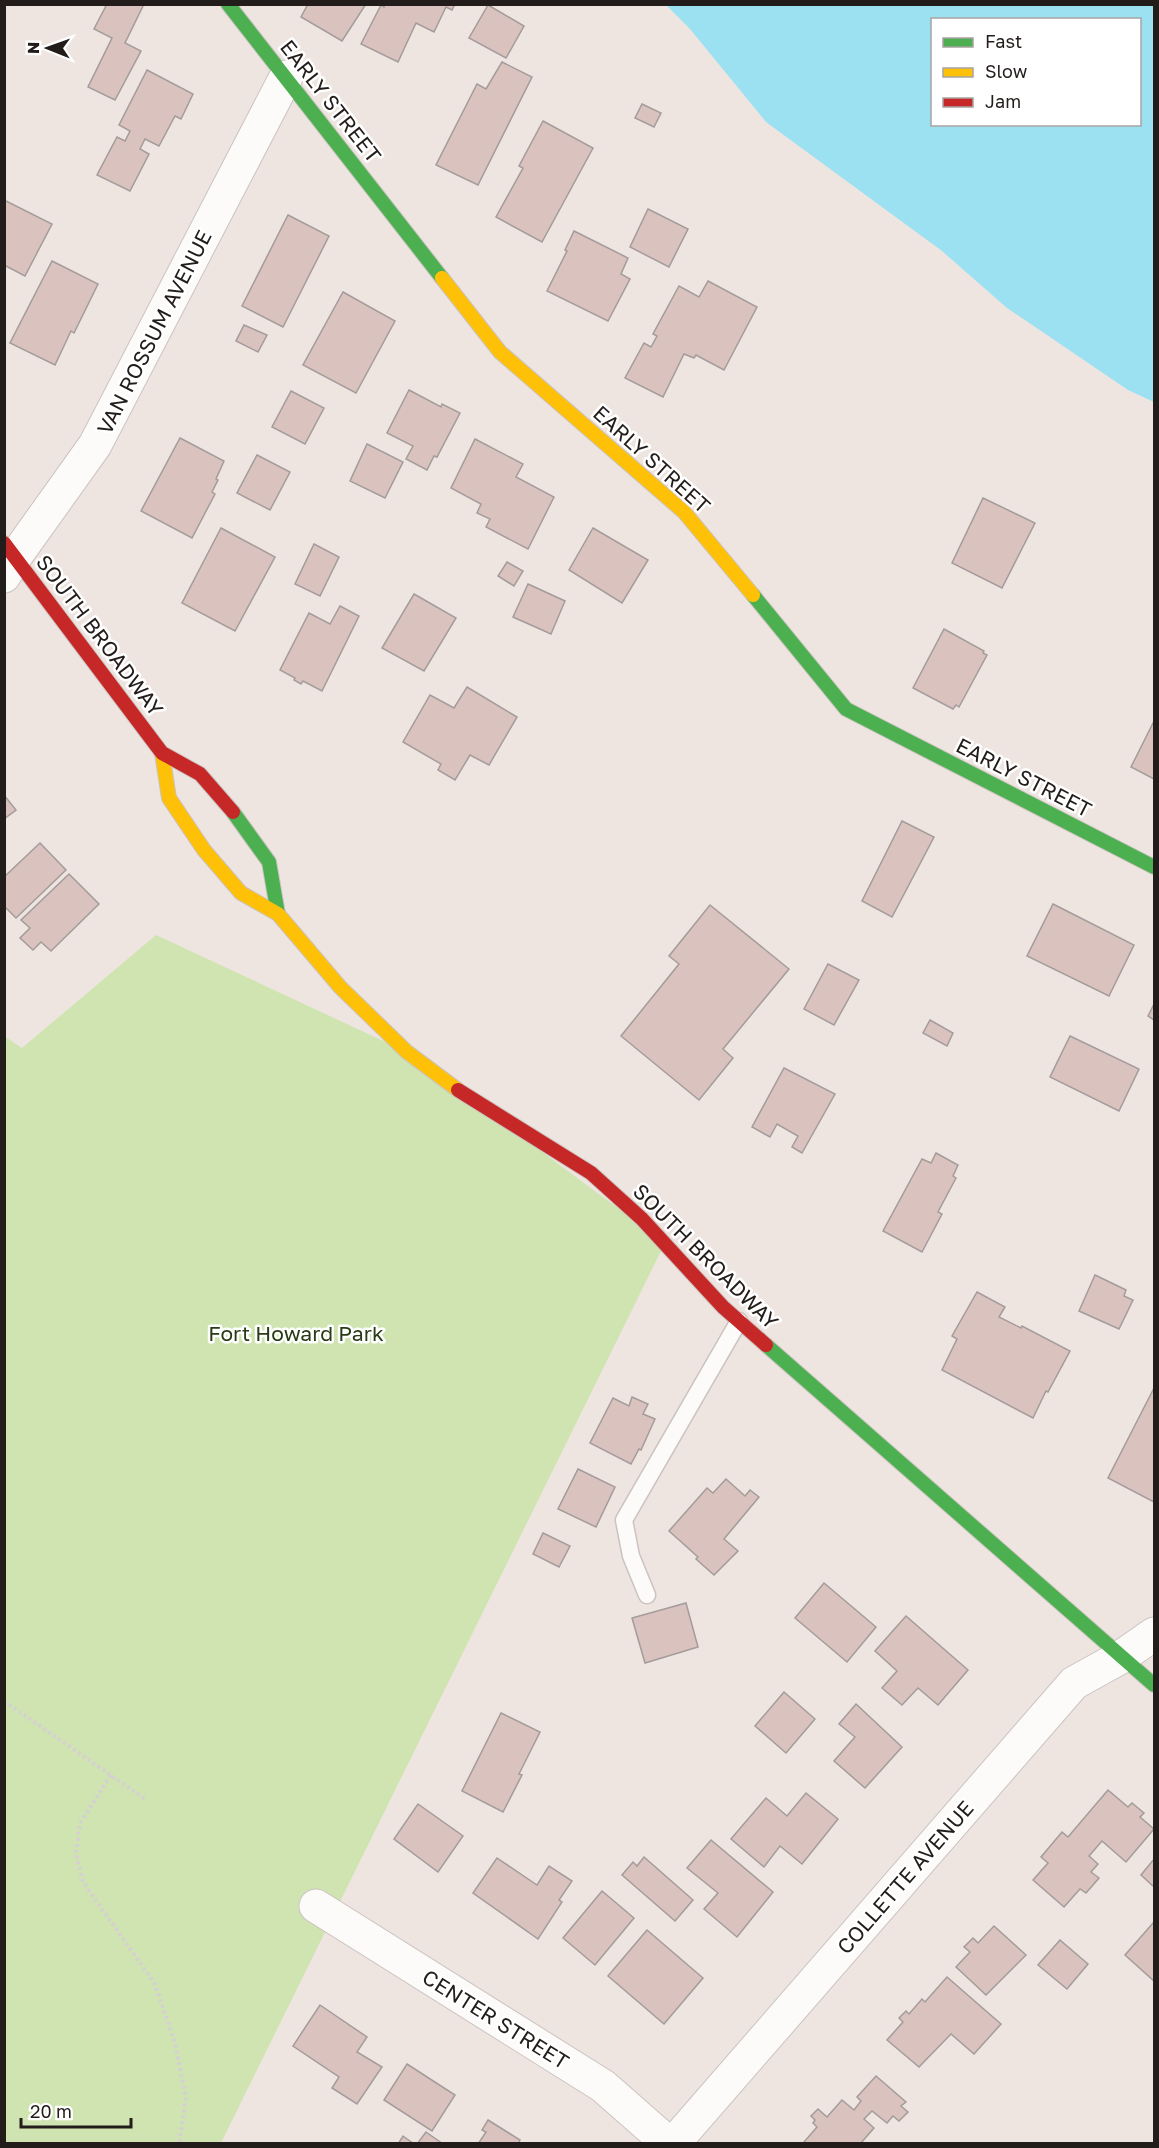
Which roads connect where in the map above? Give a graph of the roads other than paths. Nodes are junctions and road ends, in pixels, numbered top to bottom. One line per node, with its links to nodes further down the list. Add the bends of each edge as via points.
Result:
1 (228, 4): 2 (street, EARLY STREET)
2 (286, 77): 3 (street, VAN ROSSUM AVENUE, via 95,445); 5 (street, EARLY STREET, via 500,352 684,512 846,709)
3 (8, 559): 4 (street, SOUTH BROADWAY)
4 (162, 753): 6 (street, SOUTH BROADWAY, via 169,798 204,850 241,893); 6 (street, SOUTH BROADWAY, via 200,774 269,862)
5 (1155, 867)
6 (278, 914): 7 (street, SOUTH BROADWAY, via 340,987 407,1052 451,1085 591,1173 642,1219)
7 (739, 1321): 8 (lane, via 624,1520 631,1557); 10 (street, SOUTH BROADWAY)
8 (647, 1595)
9 (1155, 1634): 10 (street, COLLETTE AVENUE)
10 (1121, 1657): 11 (street, SOUTH BROADWAY); 13 (street, COLLETTE AVENUE, via 1074,1683)
11 (1155, 1685)
12 (316, 1906): 13 (street, CENTER STREET, via 603,2086)
13 (671, 2144)

